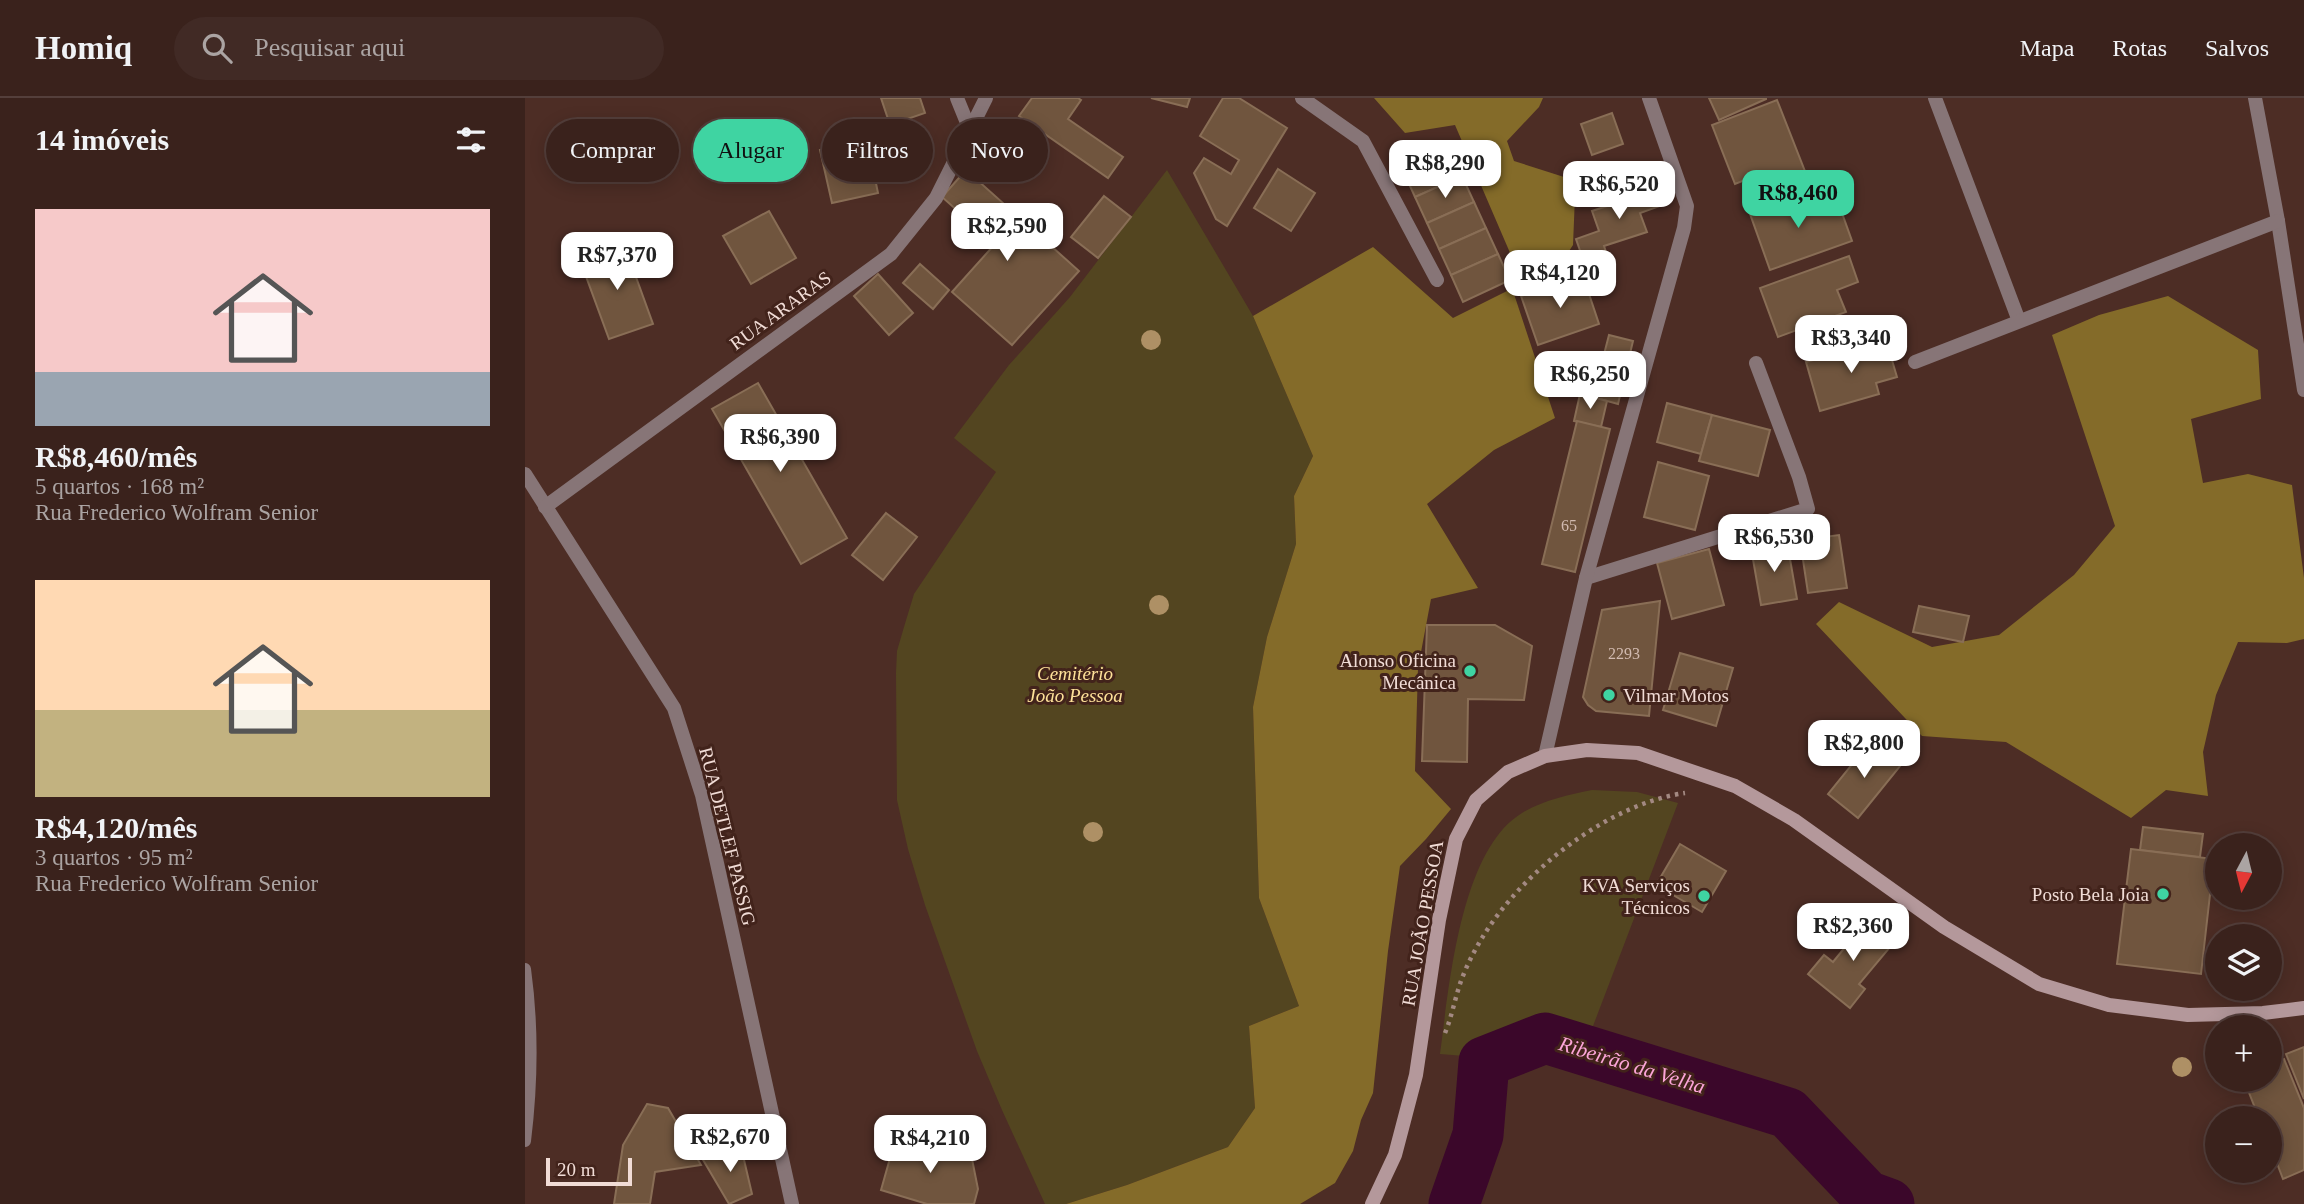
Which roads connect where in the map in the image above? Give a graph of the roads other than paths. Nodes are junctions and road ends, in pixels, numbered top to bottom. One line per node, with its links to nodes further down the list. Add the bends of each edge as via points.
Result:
1 (957, 98): 7 (street)
2 (986, 98): 8 (street, RUA ARARAS)
3 (1302, 98): 11 (street, via 1363,141)
4 (1649, 98): 18 (street, via 1687,206)
5 (1935, 98): 12 (street)
6 (2255, 98): 10 (street)
7 (966, 119)
8 (976, 119)
9 (947, 176): 17 (street, RUA ARARAS, via 936,198 891,254)
10 (2278, 221): 12 (street); 15 (street)
11 (1437, 280)
12 (2019, 321): 13 (street)
13 (1915, 362)
14 (1756, 363): 18 (street, via 1808,509)
15 (2304, 390)
16 (525, 474): 17 (street, RUA DETLEF PASSIG)
17 (545, 507): 23 (street, RUA DETLEF PASSIG, via 674,708 702,796)
18 (1586, 578): 19 (street)
19 (1545, 756): 21 (main road, RUA JOÃO PESSOA, via 1587,750 1638,753 1735,786 1794,820 1944,927 2039,984 2109,1005 2188,1015); 24 (main road, RUA JOÃO PESSOA, via 1508,772 1476,800 1456,839 1416,1075 1395,1155)
20 (525, 969): 22 (lane, via 531,1090)
21 (2304, 1008)
22 (525, 1142)
23 (792, 1204)
24 (1372, 1204)

